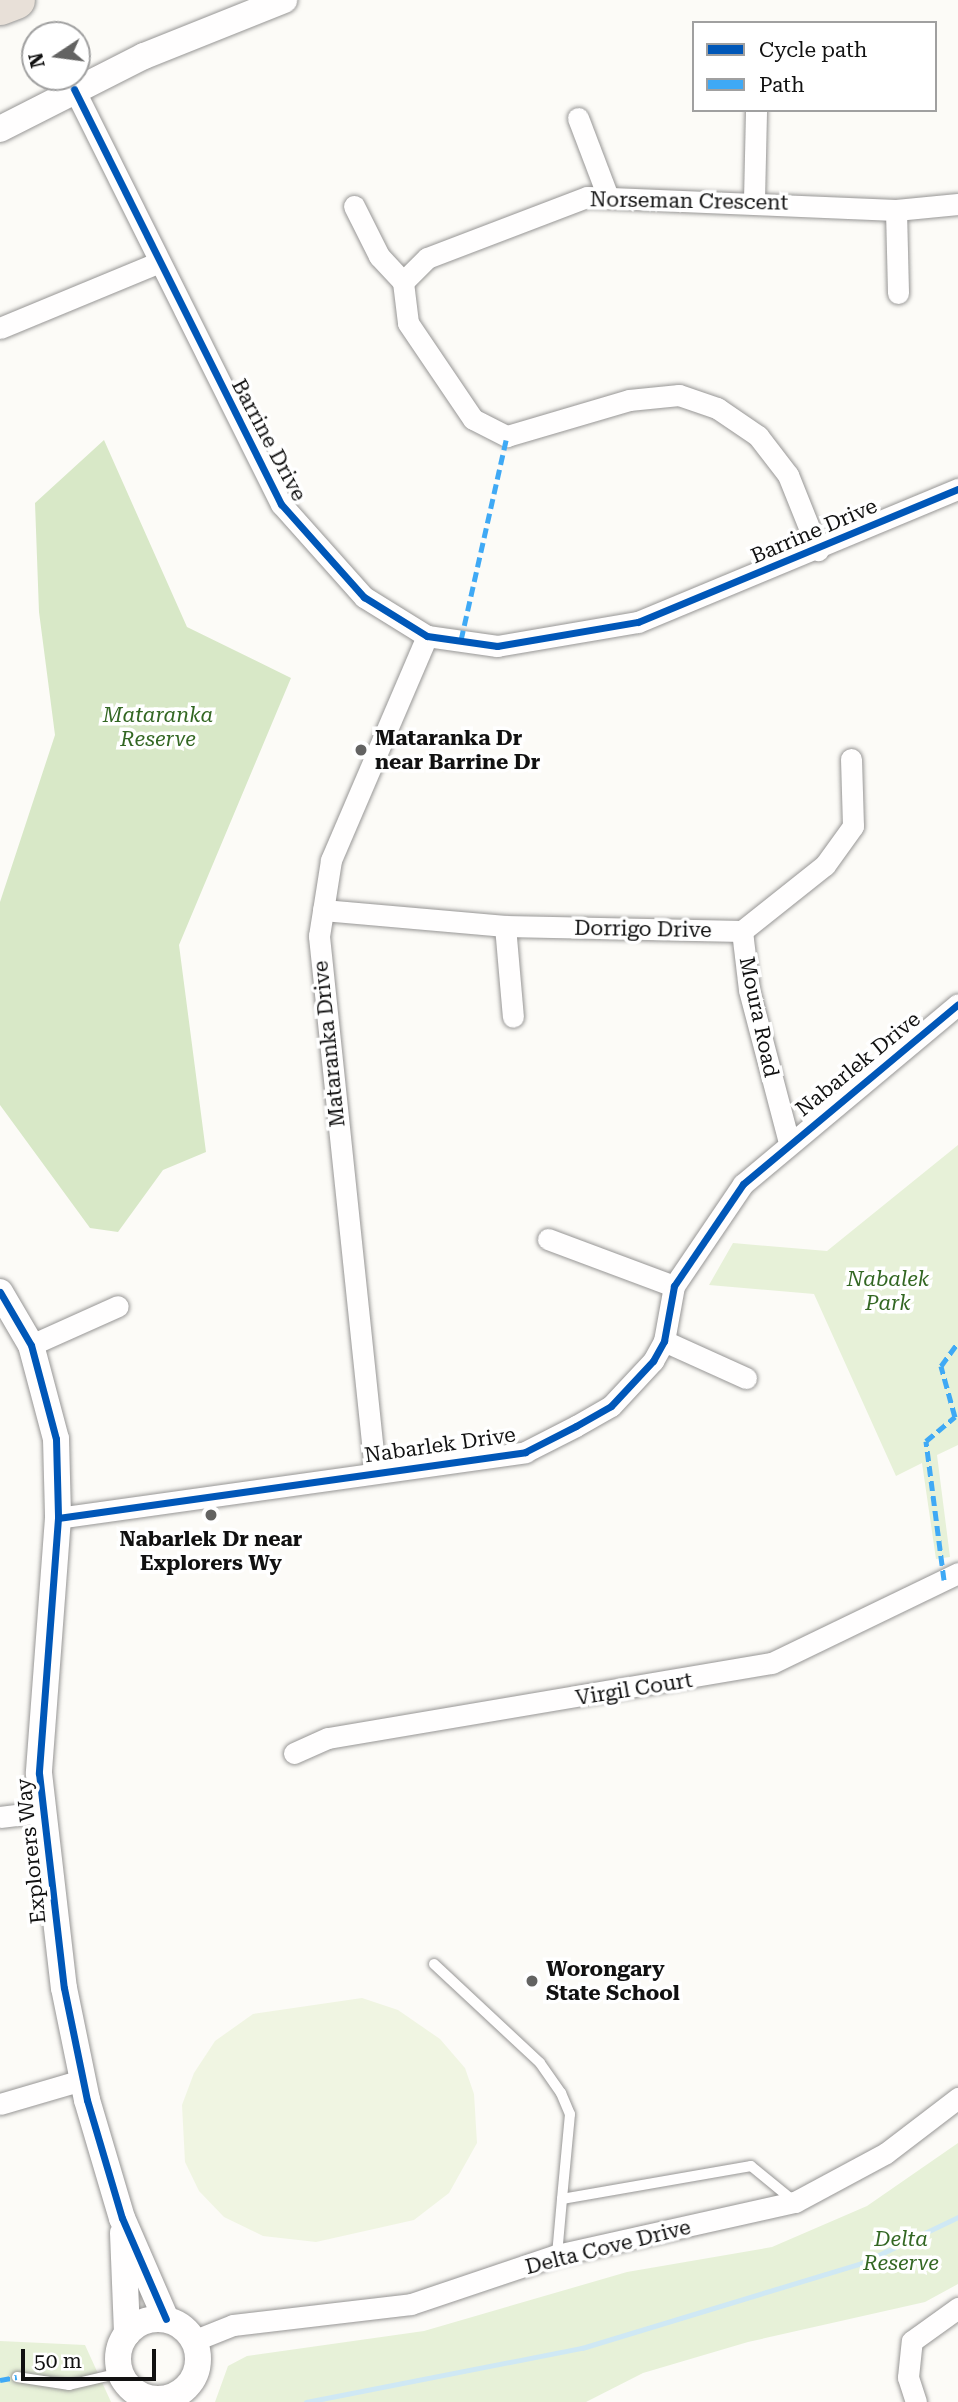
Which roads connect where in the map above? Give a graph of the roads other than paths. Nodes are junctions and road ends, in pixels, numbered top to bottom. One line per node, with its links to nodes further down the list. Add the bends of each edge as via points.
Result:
1 (16, 0): 3 (highway)
2 (284, 0): 4 (street)
3 (0, 6)
4 (91, 82)
5 (70, 91): 9 (street)
6 (75, 91): 15 (street, Barrine Drive)
7 (756, 112): 11 (street)
8 (578, 118): 10 (street)
9 (0, 129)
10 (608, 197): 11 (street, Norseman Crescent); 16 (street, Norseman Crescent, via 587,197 427,258)
11 (754, 200): 14 (street, Norseman Crescent)
12 (958, 204): 14 (street, Norseman Crescent)
13 (354, 206): 16 (street, via 379,256)
14 (895, 209): 17 (street)
15 (157, 263): 18 (street); 21 (street, Barrine Drive, via 301,531 364,597)
16 (402, 282): 20 (street, via 408,323 473,419 507,436 629,400 679,395 716,408 758,436 788,475)
17 (898, 293)
18 (0, 328)
19 (958, 489): 20 (street, Barrine Drive)
20 (818, 550): 21 (street, Barrine Drive, via 638,622 561,639 497,646)
21 (428, 636): 23 (street, Mataranka Drive, via 331,860)
22 (851, 759): 25 (street, Dorrigo Drive, via 853,826 825,865)
23 (323, 910): 24 (street, Dorrigo Drive); 36 (street, Mataranka Drive, via 320,971)
24 (505, 926): 25 (street, Dorrigo Drive); 27 (street)
25 (742, 931): 28 (street, Moura Road, via 751,1002)
26 (958, 1004): 28 (street, Nabarlek Drive)
27 (513, 1017)
28 (789, 1143): 30 (street, Nabarlek Drive, via 743,1184)
29 (548, 1239): 30 (street)
30 (674, 1286): 33 (street, Nabarlek Drive)
31 (0, 1292): 34 (street, Explorers Way)
32 (118, 1306): 34 (street)
33 (664, 1341): 35 (street); 36 (street, Nabarlek Drive, via 611,1405 525,1452)
34 (31, 1345): 37 (street, Explorers Way, via 53,1417)
35 (746, 1378)
36 (375, 1471): 37 (street, Nabarlek Drive)
37 (58, 1518): 40 (street, Explorers Way, via 40,1706)
38 (958, 1573): 39 (street, Virgil Court, via 772,1663 328,1738)
39 (294, 1753)
40 (41, 1812): 41 (street); 43 (street, Explorers Way)
41 (0, 1817)
42 (434, 1964): 46 (lane, via 540,2063 561,2093 570,2114)
43 (82, 2080): 45 (street); 48 (street, Explorers Way)
44 (958, 2098): 47 (street, Delta Cove Drive, via 886,2153)
45 (0, 2104)
46 (562, 2199): 47 (lane, via 751,2166); 49 (lane)
47 (795, 2202): 49 (street, Delta Cove Drive)
48 (122, 2218): 51 (street, Explorers Way); 52 (street, Explorers Way)
49 (557, 2255): 53 (street, Delta Cove Drive, via 438,2298 233,2325)
50 (958, 2308): 57 (street, via 912,2341 908,2377)
51 (166, 2319): 52 (street, via 138,2324); 53 (street, Explorers Way)
52 (127, 2334): 54 (street, Explorers Way)
53 (193, 2341): 56 (street, via 194,2377)
54 (120, 2373): 55 (lane, via 69,2385); 56 (street, via 143,2396)
55 (17, 2377)
56 (172, 2400)
57 (916, 2402)

